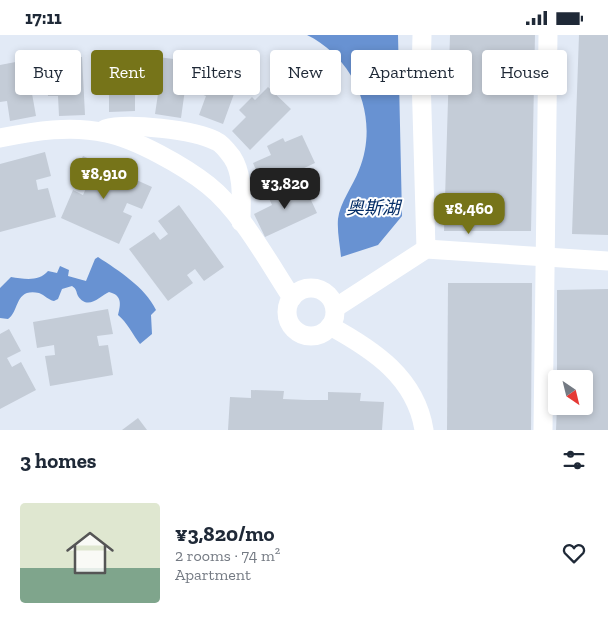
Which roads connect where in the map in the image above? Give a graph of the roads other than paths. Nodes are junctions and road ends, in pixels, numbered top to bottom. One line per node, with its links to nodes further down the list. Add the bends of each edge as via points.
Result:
1 (422, 35): 6 (street)
2 (548, 35): 7 (street)
3 (98, 132): 4 (street, via 63,128); 5 (street, via 158,153 209,185); 5 (street, via 110,128 145,127 217,141 232,158 239,175)
4 (0, 137)
5 (240, 222): 9 (street)
6 (426, 249): 7 (street); 10 (street)
7 (546, 255): 8 (street); 13 (street)
8 (608, 261)
9 (292, 298): 10 (street, via 304,289 312,288 327,294); 11 (street, via 287,311 290,324 300,333 313,336)
10 (334, 308): 11 (street)
11 (330, 326): 12 (street, via 366,345 389,365 412,392 422,414)
12 (424, 430)
13 (544, 430)

